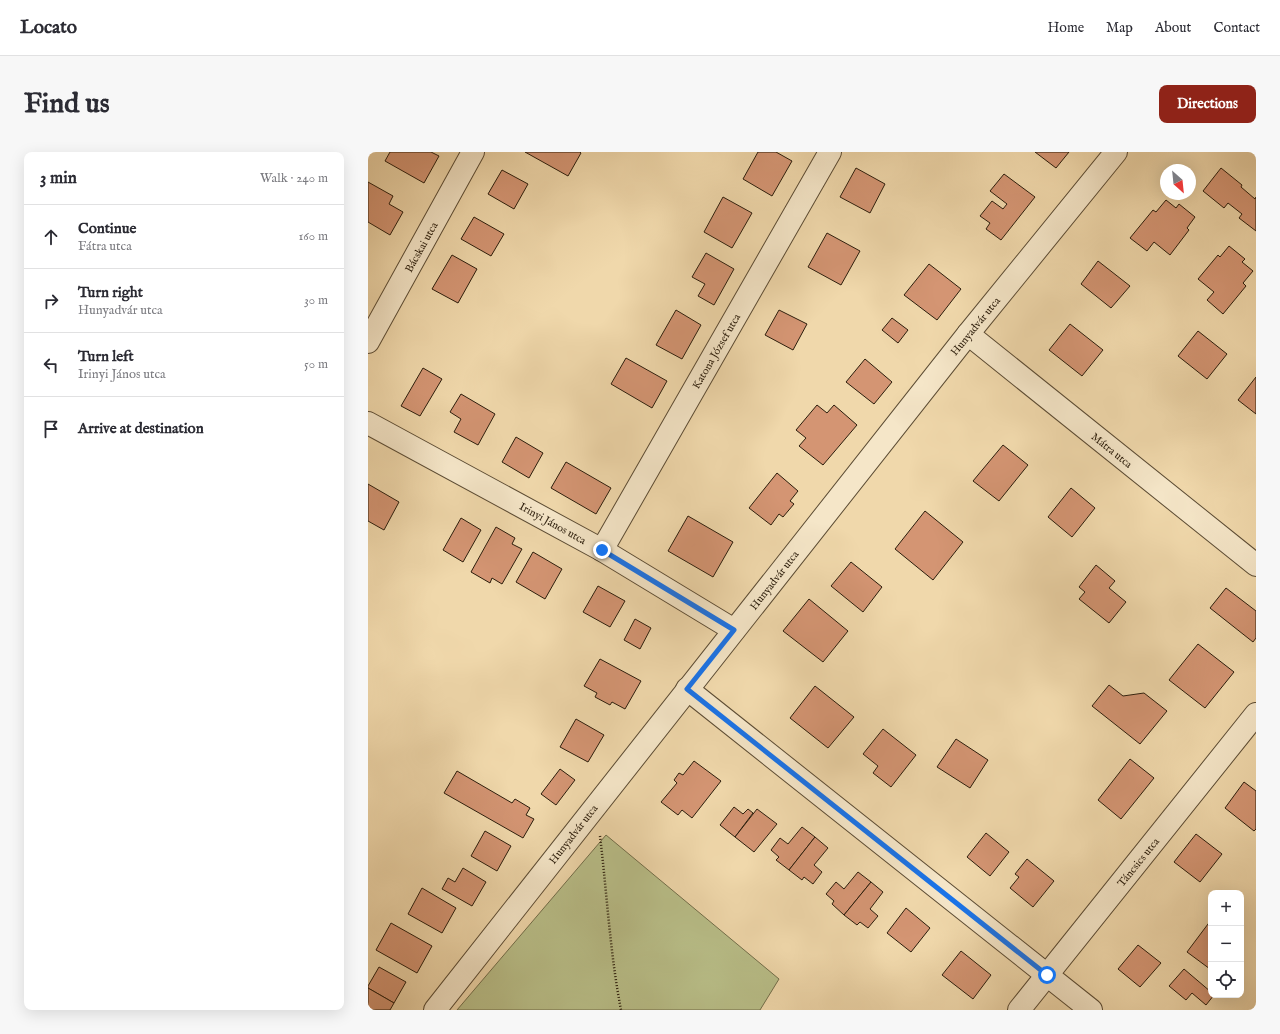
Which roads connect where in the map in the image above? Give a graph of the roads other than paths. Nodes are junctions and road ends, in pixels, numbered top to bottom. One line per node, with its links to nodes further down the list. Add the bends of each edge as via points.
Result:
1 (473, 152): 5 (street, Bácskai utca)
2 (830, 152): 7 (street, Katona József utca)
3 (1116, 152): 4 (street, Hunyadvár utca)
4 (968, 334): 8 (street, Mátra utca); 9 (street, Hunyadvár utca)
5 (368, 342)
6 (368, 423): 7 (street, Irinyi János utca)
7 (602, 550): 9 (street, Irinyi János utca)
8 (1256, 565)
9 (734, 630): 10 (street, Hunyadvár utca)
10 (687, 689): 12 (street); 13 (street, Hunyadvár utca)
11 (1256, 714): 12 (street, Táncsics utca)
12 (1047, 975): 14 (street, Táncsics utca); 15 (street)
13 (435, 1010)
14 (1019, 1010)
15 (1091, 1010)

